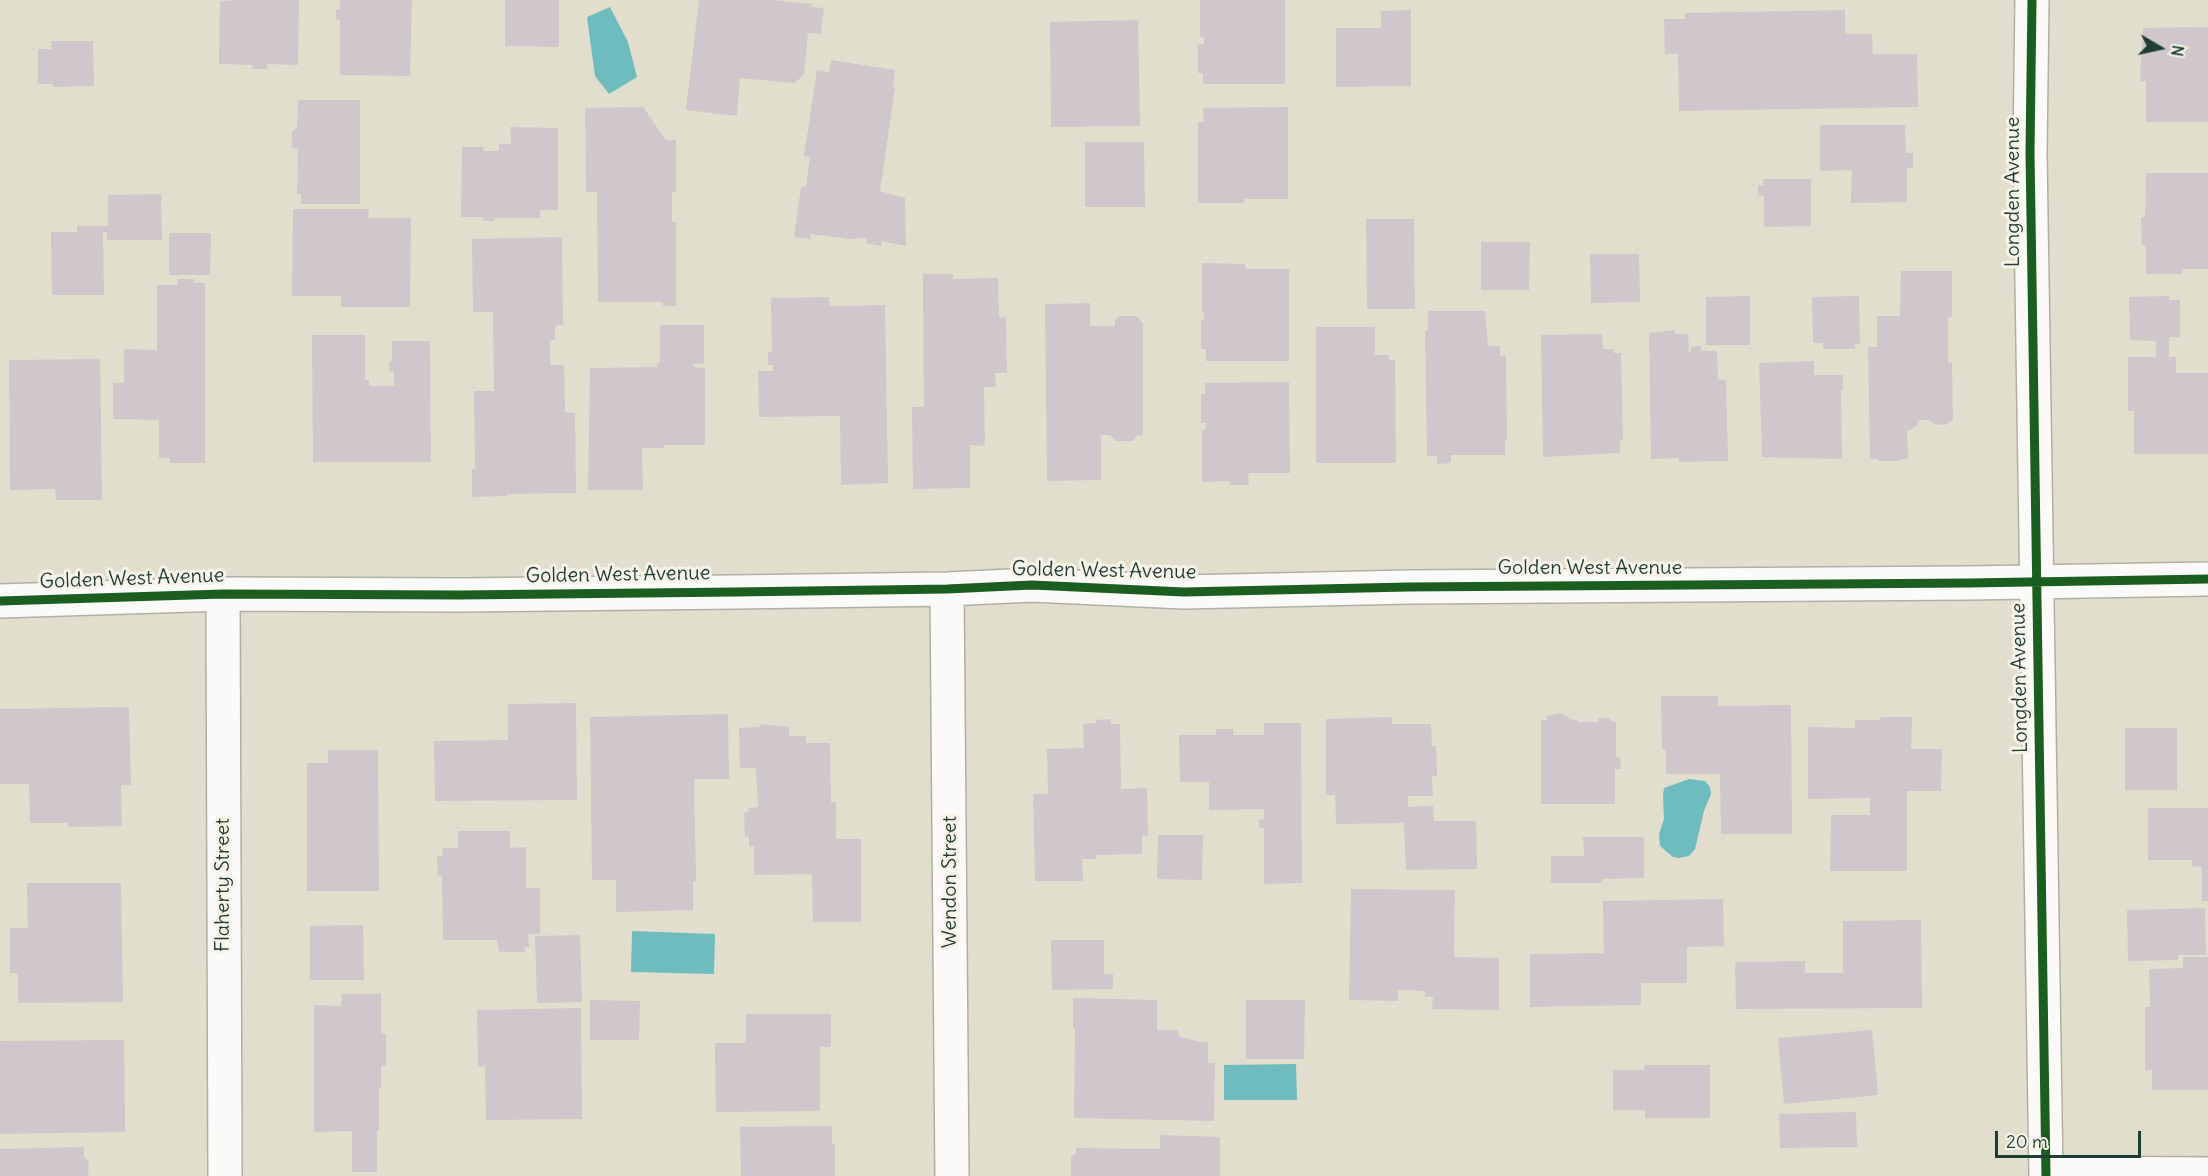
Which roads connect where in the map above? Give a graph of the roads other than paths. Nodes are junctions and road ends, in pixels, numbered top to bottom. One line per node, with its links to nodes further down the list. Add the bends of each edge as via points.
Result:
1 (2032, 0): 3 (street, Longden Avenue, via 2030,153)
2 (2208, 579): 3 (street, Golden West Avenue)
3 (2037, 582): 4 (street, Golden West Avenue, via 1184,592 1032,585); 7 (street, Longden Avenue)
4 (948, 589): 5 (street, Golden West Avenue); 10 (street, Wendon Street)
5 (223, 594): 6 (street, Golden West Avenue); 9 (street, Flaherty Street)
6 (0, 601)
7 (2046, 1174): 8 (street)
8 (2208, 1174)
9 (225, 1176)
10 (952, 1176)

